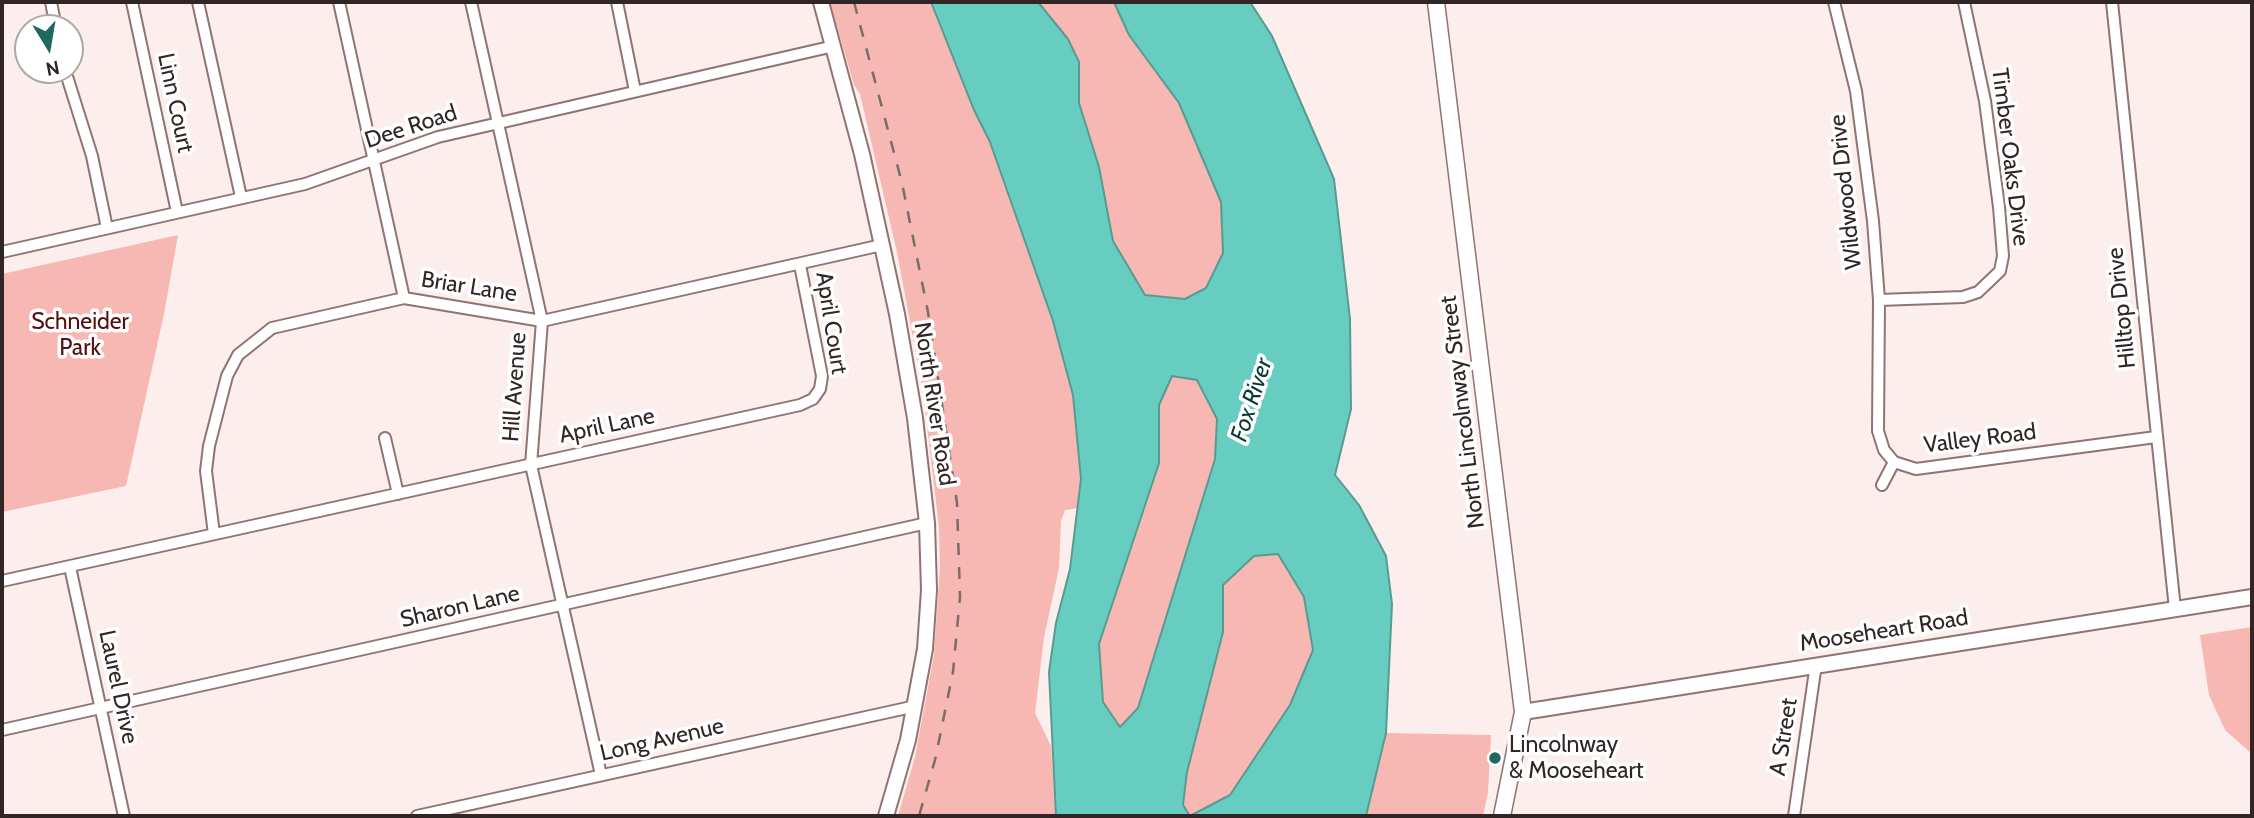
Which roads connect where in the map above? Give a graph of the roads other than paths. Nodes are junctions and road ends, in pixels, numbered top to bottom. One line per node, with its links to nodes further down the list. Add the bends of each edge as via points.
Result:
1 (132, 2): 17 (street, Linn Court)
2 (198, 2): 16 (street, Linn Court)
3 (339, 2): 15 (street)
4 (471, 2): 14 (street, Hill Avenue)
5 (617, 2): 13 (street)
6 (821, 2): 11 (main road, North River Road)
7 (1436, 2): 43 (main road, North Lincolnway Street)
8 (1834, 2): 23 (street, Wildwood Drive, via 1856,91)
9 (1965, 2): 23 (street, Timber Oaks Drive, via 1986,114 2001,232 2000,271 1978,292 1963,297)
10 (2112, 2): 27 (street, Hilltop Drive)
11 (834, 46): 13 (street, Dee Road); 19 (main road, North River Road)
12 (69, 84): 18 (street, via 92,156)
13 (635, 91): 14 (street, Dee Road)
14 (498, 122): 15 (street, Dee Road); 24 (street, Hill Avenue)
15 (374, 161): 16 (street, Dee Road, via 304,184); 22 (street)
16 (241, 197): 17 (street, Dee Road)
17 (177, 212): 18 (street, Dee Road)
18 (107, 228): 20 (street, Dee Road)
19 (882, 245): 21 (street, Briar Lane); 33 (main road, North River Road, via 915,418)
20 (2, 252)
21 (800, 265): 24 (street, Briar Lane); 26 (street, April Court, via 822,376)
22 (404, 298): 24 (street, Briar Lane); 34 (street, Briar Lane, via 290,322 258,336 238,355 226,376 209,446 207,486)
23 (1879, 300): 25 (street, Wildwood Drive)
24 (542, 321): 30 (street, Hill Avenue)
25 (1880, 381): 29 (street, Valley Road, via 1878,431 1884,450)
26 (820, 389): 30 (street, April Lane, via 800,405)
27 (2157, 437): 29 (street, Valley Road, via 1916,469); 39 (street, Hilltop Drive)
28 (385, 438): 32 (street)
29 (1894, 461): 31 (street)
30 (531, 465): 32 (street, April Lane); 38 (street, Hill Avenue)
31 (1882, 485)
32 (398, 494): 34 (street, April Lane)
33 (927, 523): 38 (street, Sharon Lane); 41 (main road, North River Road, via 928,621)
34 (214, 534): 35 (street, April Lane)
35 (70, 567): 36 (street, April Lane); 42 (street, Laurel Drive)
36 (2, 581)
37 (2252, 597): 39 (main road, Mooseheart Road)
38 (563, 605): 42 (street, Sharon Lane); 45 (street, Hill Avenue)
39 (2175, 609): 40 (main road, Mooseheart Road)
40 (1816, 664): 43 (main road, Mooseheart Road); 50 (street, A Street)
41 (916, 706): 45 (street, Long Avenue); 48 (main road, North River Road)
42 (102, 708): 44 (street, Sharon Lane); 46 (street, Laurel Drive)
43 (1523, 712): 49 (main road, North Lincolnway Street)
44 (2, 730)
45 (601, 775): 47 (street, Long Avenue)
46 (124, 816)
47 (417, 816)
48 (886, 816)
49 (1502, 816)
50 (1794, 816)

